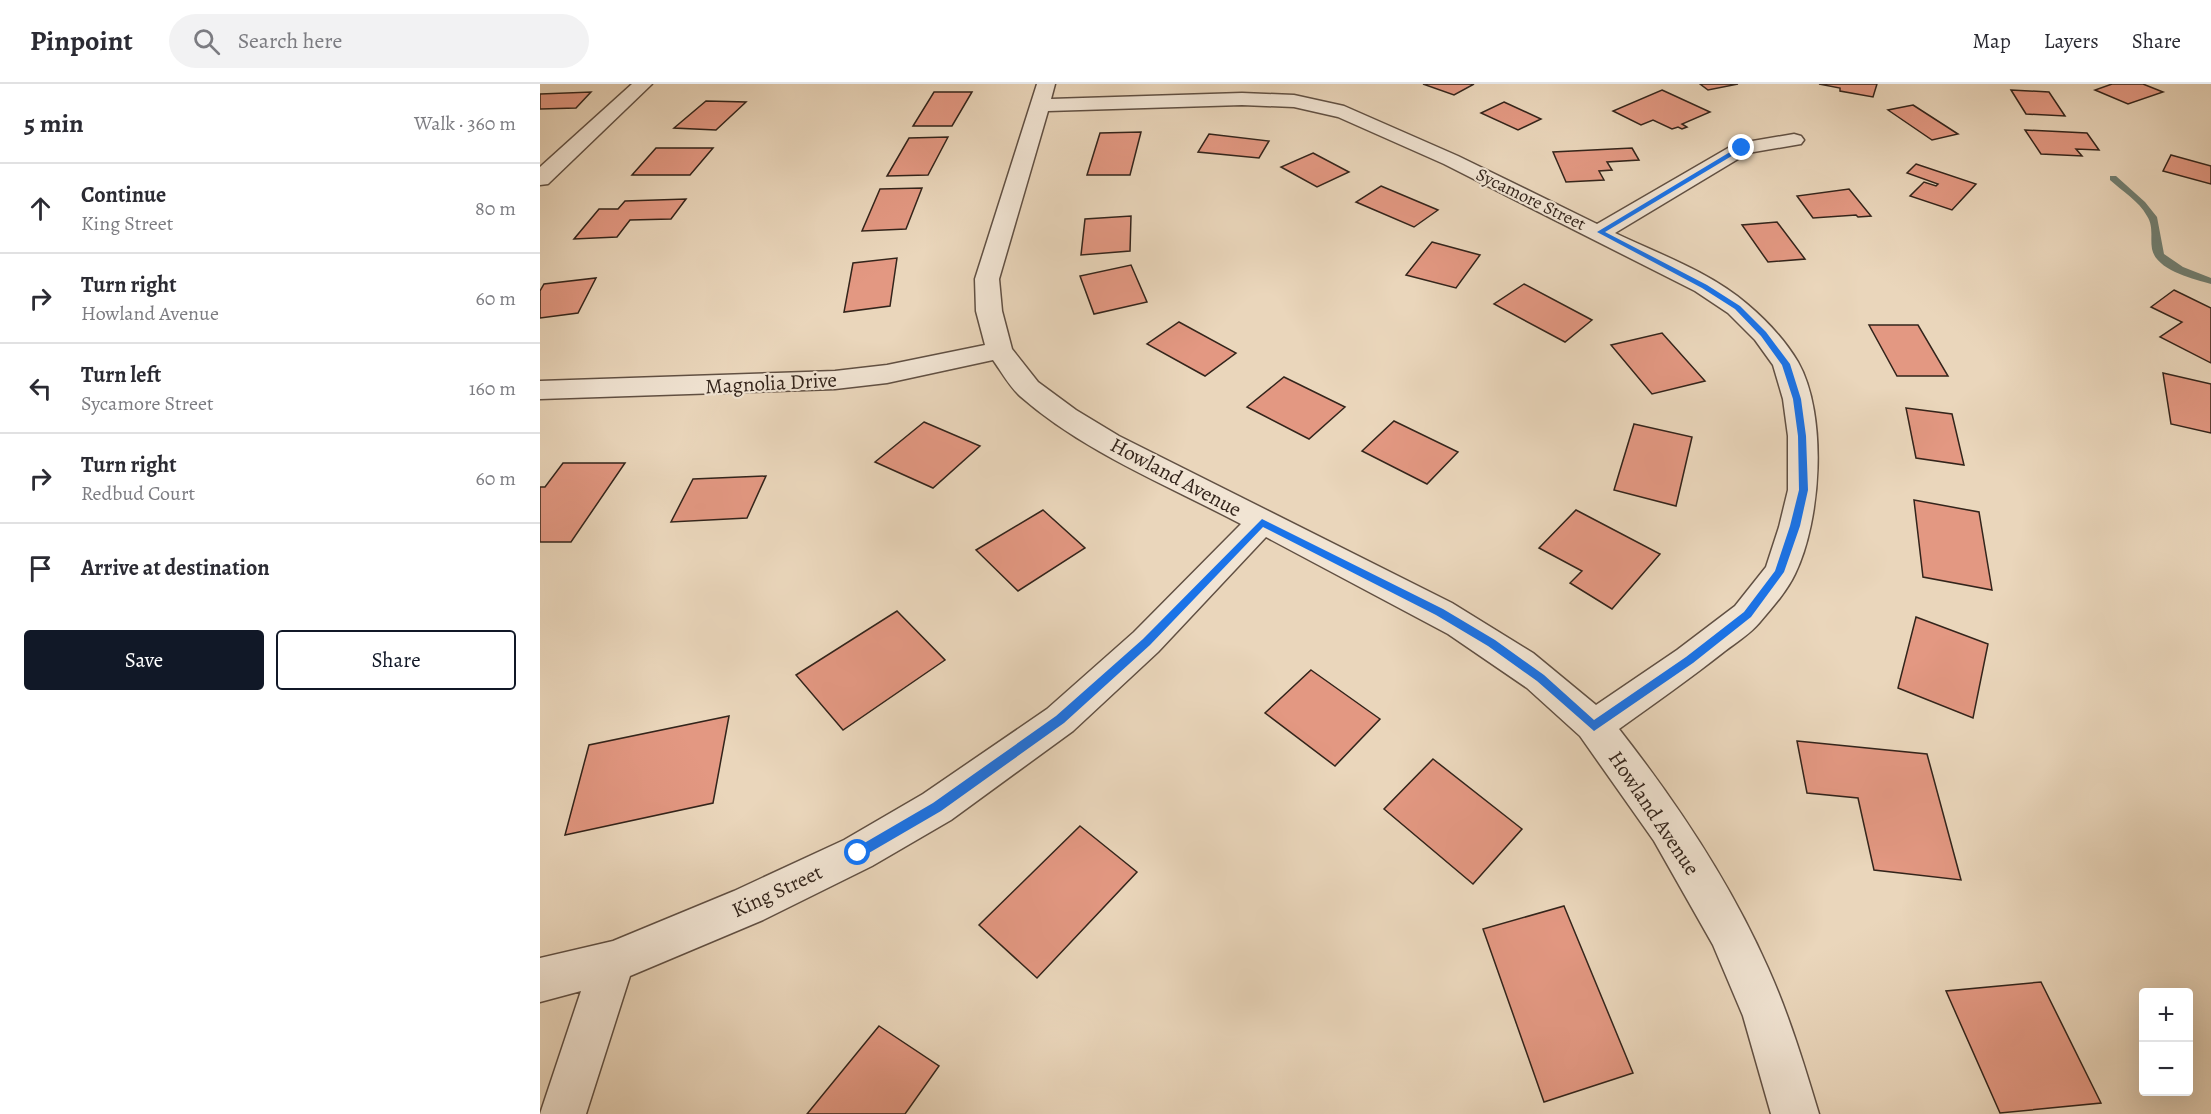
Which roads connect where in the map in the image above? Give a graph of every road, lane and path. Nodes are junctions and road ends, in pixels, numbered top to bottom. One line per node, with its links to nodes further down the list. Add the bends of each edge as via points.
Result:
1 (643, 84): 4 (street)
2 (1043, 94): 7 (street, Sycamore Street, via 1317,105 1344,112 1451,160); 8 (street, Howland Avenue, via 987,279 989,311)
3 (1794, 141): 7 (street, via 1742,148)
4 (576, 143): 5 (street); 6 (street)
5 (540, 146)
6 (540, 179)
7 (1600, 232): 11 (street, Sycamore Street, via 1704,286 1737,308 1764,334 1786,364 1797,399 1803,490 1780,572 1747,615)
8 (999, 350): 9 (street, Magnolia Drive, via 887,374 835,380); 10 (street, Howland Avenue, via 1028,388 1066,417)
9 (540, 390)
10 (1262, 522): 11 (street, Howland Avenue, via 1440,612 1491,643 1541,678); 12 (street, King Street, via 1146,642 1060,720 937,807 838,863 748,906)
11 (1594, 726): 15 (street, Howland Avenue, via 1666,823 1708,895 1753,984 1778,1051)
12 (613, 962): 13 (street, King Street); 14 (street)
13 (540, 980)
14 (562, 1114)
15 (1795, 1114)

